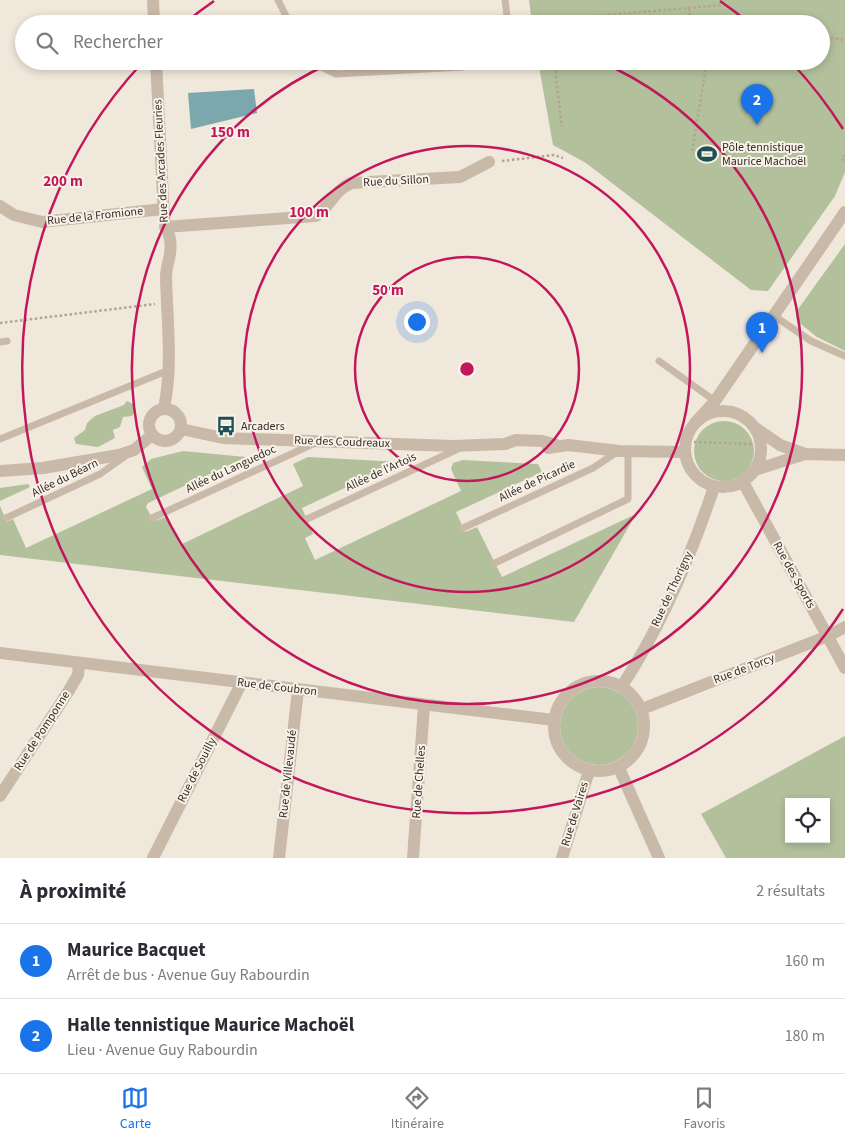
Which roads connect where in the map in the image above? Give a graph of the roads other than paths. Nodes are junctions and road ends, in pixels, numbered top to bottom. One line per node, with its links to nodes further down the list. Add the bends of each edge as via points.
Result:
1 (153, 0): 4 (street)
2 (278, 0): 5 (lane)
3 (505, 0): 6 (lane)
4 (154, 15)
5 (286, 15)
6 (507, 15)
7 (156, 70): 12 (street, Rue des Arcades Fleuries)
8 (327, 70): 9 (lane, via 336,74)
9 (409, 70)
10 (489, 162): 14 (street, Rue du Sillon, via 460,177 351,183 339,189 325,210 316,216)
11 (0, 206): 12 (street, Rue de la Fromione, via 14,215 42,222)
12 (164, 209): 14 (street, Rue des Arcades Fleuries)
13 (845, 212): 15 (street)
14 (165, 227): 18 (street, Rue des Arcades Fleuries, via 170,239 171,259 166,274)
15 (773, 315): 16 (lane, via 812,341); 19 (street)
16 (845, 356)
17 (660, 361): 19 (lane)
18 (169, 370): 20 (street, Rue des Arcades Fleuries); 26 (lane)
19 (715, 401): 21 (street); 22 (street)
20 (164, 408): 23 (street, via 178,414); 25 (street, via 151,416 148,426)
21 (741, 416): 22 (street, via 717,411); 24 (street)
22 (695, 423): 31 (street, via 686,438)
23 (181, 429): 25 (street, via 171,440 161,440); 27 (street, Rue des Coudreaux, via 223,438)
24 (756, 431): 32 (street, via 780,446); 34 (street, via 761,453)
25 (152, 435): 30 (street)
26 (0, 439)
27 (319, 441): 28 (street, Rue des Coudreaux); 39 (lane, Allée du Languedoc)
28 (465, 445): 29 (street, Rue des Coudreaux, via 504,444 516,440); 40 (lane, Allée de l'Artois)
29 (623, 451): 31 (street, Rue des Coudreaux); 41 (lane, Allée de Picardie); 42 (lane, via 628,499)
30 (130, 452): 35 (street, via 43,468); 38 (lane, Allée du Béarn, via 100,474)
31 (684, 452): 37 (street, via 693,474)
32 (804, 454): 33 (street); 34 (street)
33 (845, 455)
34 (755, 470): 36 (street)
35 (0, 471)
36 (743, 482): 37 (street); 44 (street, Rue des Sports)
37 (714, 487): 49 (street, Rue de Thorigny, via 681,574)
38 (6, 518)
39 (152, 518)
40 (307, 519)
41 (463, 528)
42 (495, 562)
43 (845, 627): 44 (street, Rue de Torcy)
44 (828, 636): 47 (street, Rue des Sports); 52 (street, Rue de Torcy)
45 (0, 653): 46 (street, Rue de Coubron)
46 (79, 663): 48 (street, Rue de Coubron); 56 (street, Rue de Pomponne, via 78,675 68,692)
47 (845, 668)
48 (242, 682): 50 (street, Rue de Coubron); 57 (street, Rue de Souilly)
49 (622, 686): 52 (street); 53 (street, via 608,681 579,685 558,706)
50 (298, 690): 51 (street, Rue de Coubron); 58 (street, Rue de Villevaudé)
51 (424, 706): 53 (street, Rue de Coubron); 59 (street, Rue de Chelles)
52 (642, 709): 54 (street, via 644,729 639,749)
53 (554, 720): 55 (street, via 558,746 576,766)
54 (619, 768): 55 (street); 61 (street)
55 (589, 771): 60 (street, Rue de Vaires)
56 (0, 796)
57 (153, 858)
58 (279, 858)
59 (413, 858)
60 (562, 858)
61 (659, 858)

